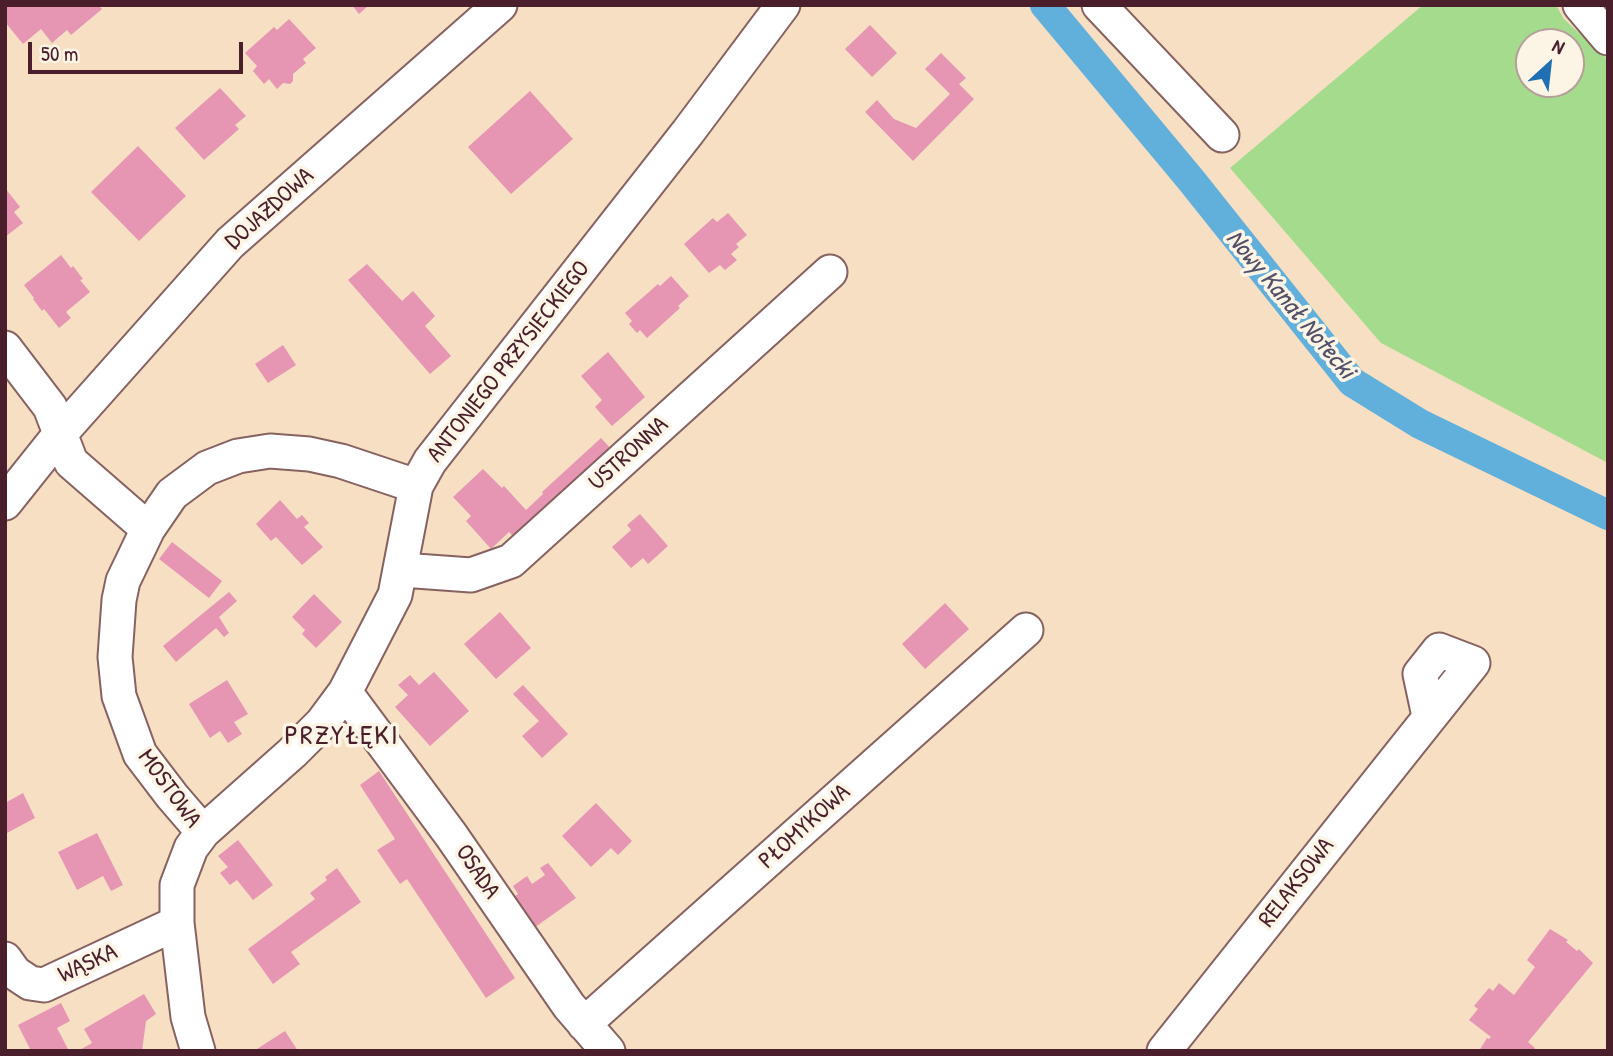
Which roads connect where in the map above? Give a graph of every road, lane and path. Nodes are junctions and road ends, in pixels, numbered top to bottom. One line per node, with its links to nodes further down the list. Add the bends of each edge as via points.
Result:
1 (500, 5): 9 (street, DOJAZDOWA, via 230,243)
2 (1099, 5): 6 (street)
3 (1580, 5): 5 (street)
4 (769, 11): 10 (street, ANTONIEGO PRZYSIECKIEGO, via 680,142 447,436)
5 (1608, 38)
6 (1222, 135)
7 (830, 272): 13 (street, USTRONNA, via 511,561 471,575)
8 (5, 348): 9 (street, via 50,407)
9 (60, 434): 11 (street, DOJAZDOWA); 12 (street, via 71,461)
10 (416, 485): 12 (street, MOSTOWA, via 309,454 270,451 238,456 207,468 172,494); 13 (street, ANTONIEGO PRZYSIECKIEGO)
11 (5, 503)
12 (148, 528): 17 (street, MOSTOWA, via 119,600 115,657 119,695 140,754)
13 (402, 570): 15 (street, ANTONIEGO PRZYSIECKIEGO, via 395,595)
14 (1026, 630): 20 (street, PŁOMYKOWA)
15 (345, 692): 17 (street, ANTONIEGO PRZYSIECKIEGO, via 307,738); 20 (street, OSADA)
16 (1429, 716): 23 (street, RELAKSOWA)
17 (203, 832): 18 (street, MOSTOWA, via 191,848 177,885)
18 (177, 923): 19 (street, WĄSKA, via 44,985 30,983); 21 (street, MOSTOWA, via 188,1017)
19 (5, 959)
20 (584, 1024): 22 (street, OSADA)
21 (198, 1051)
22 (608, 1051)
23 (1164, 1051)

